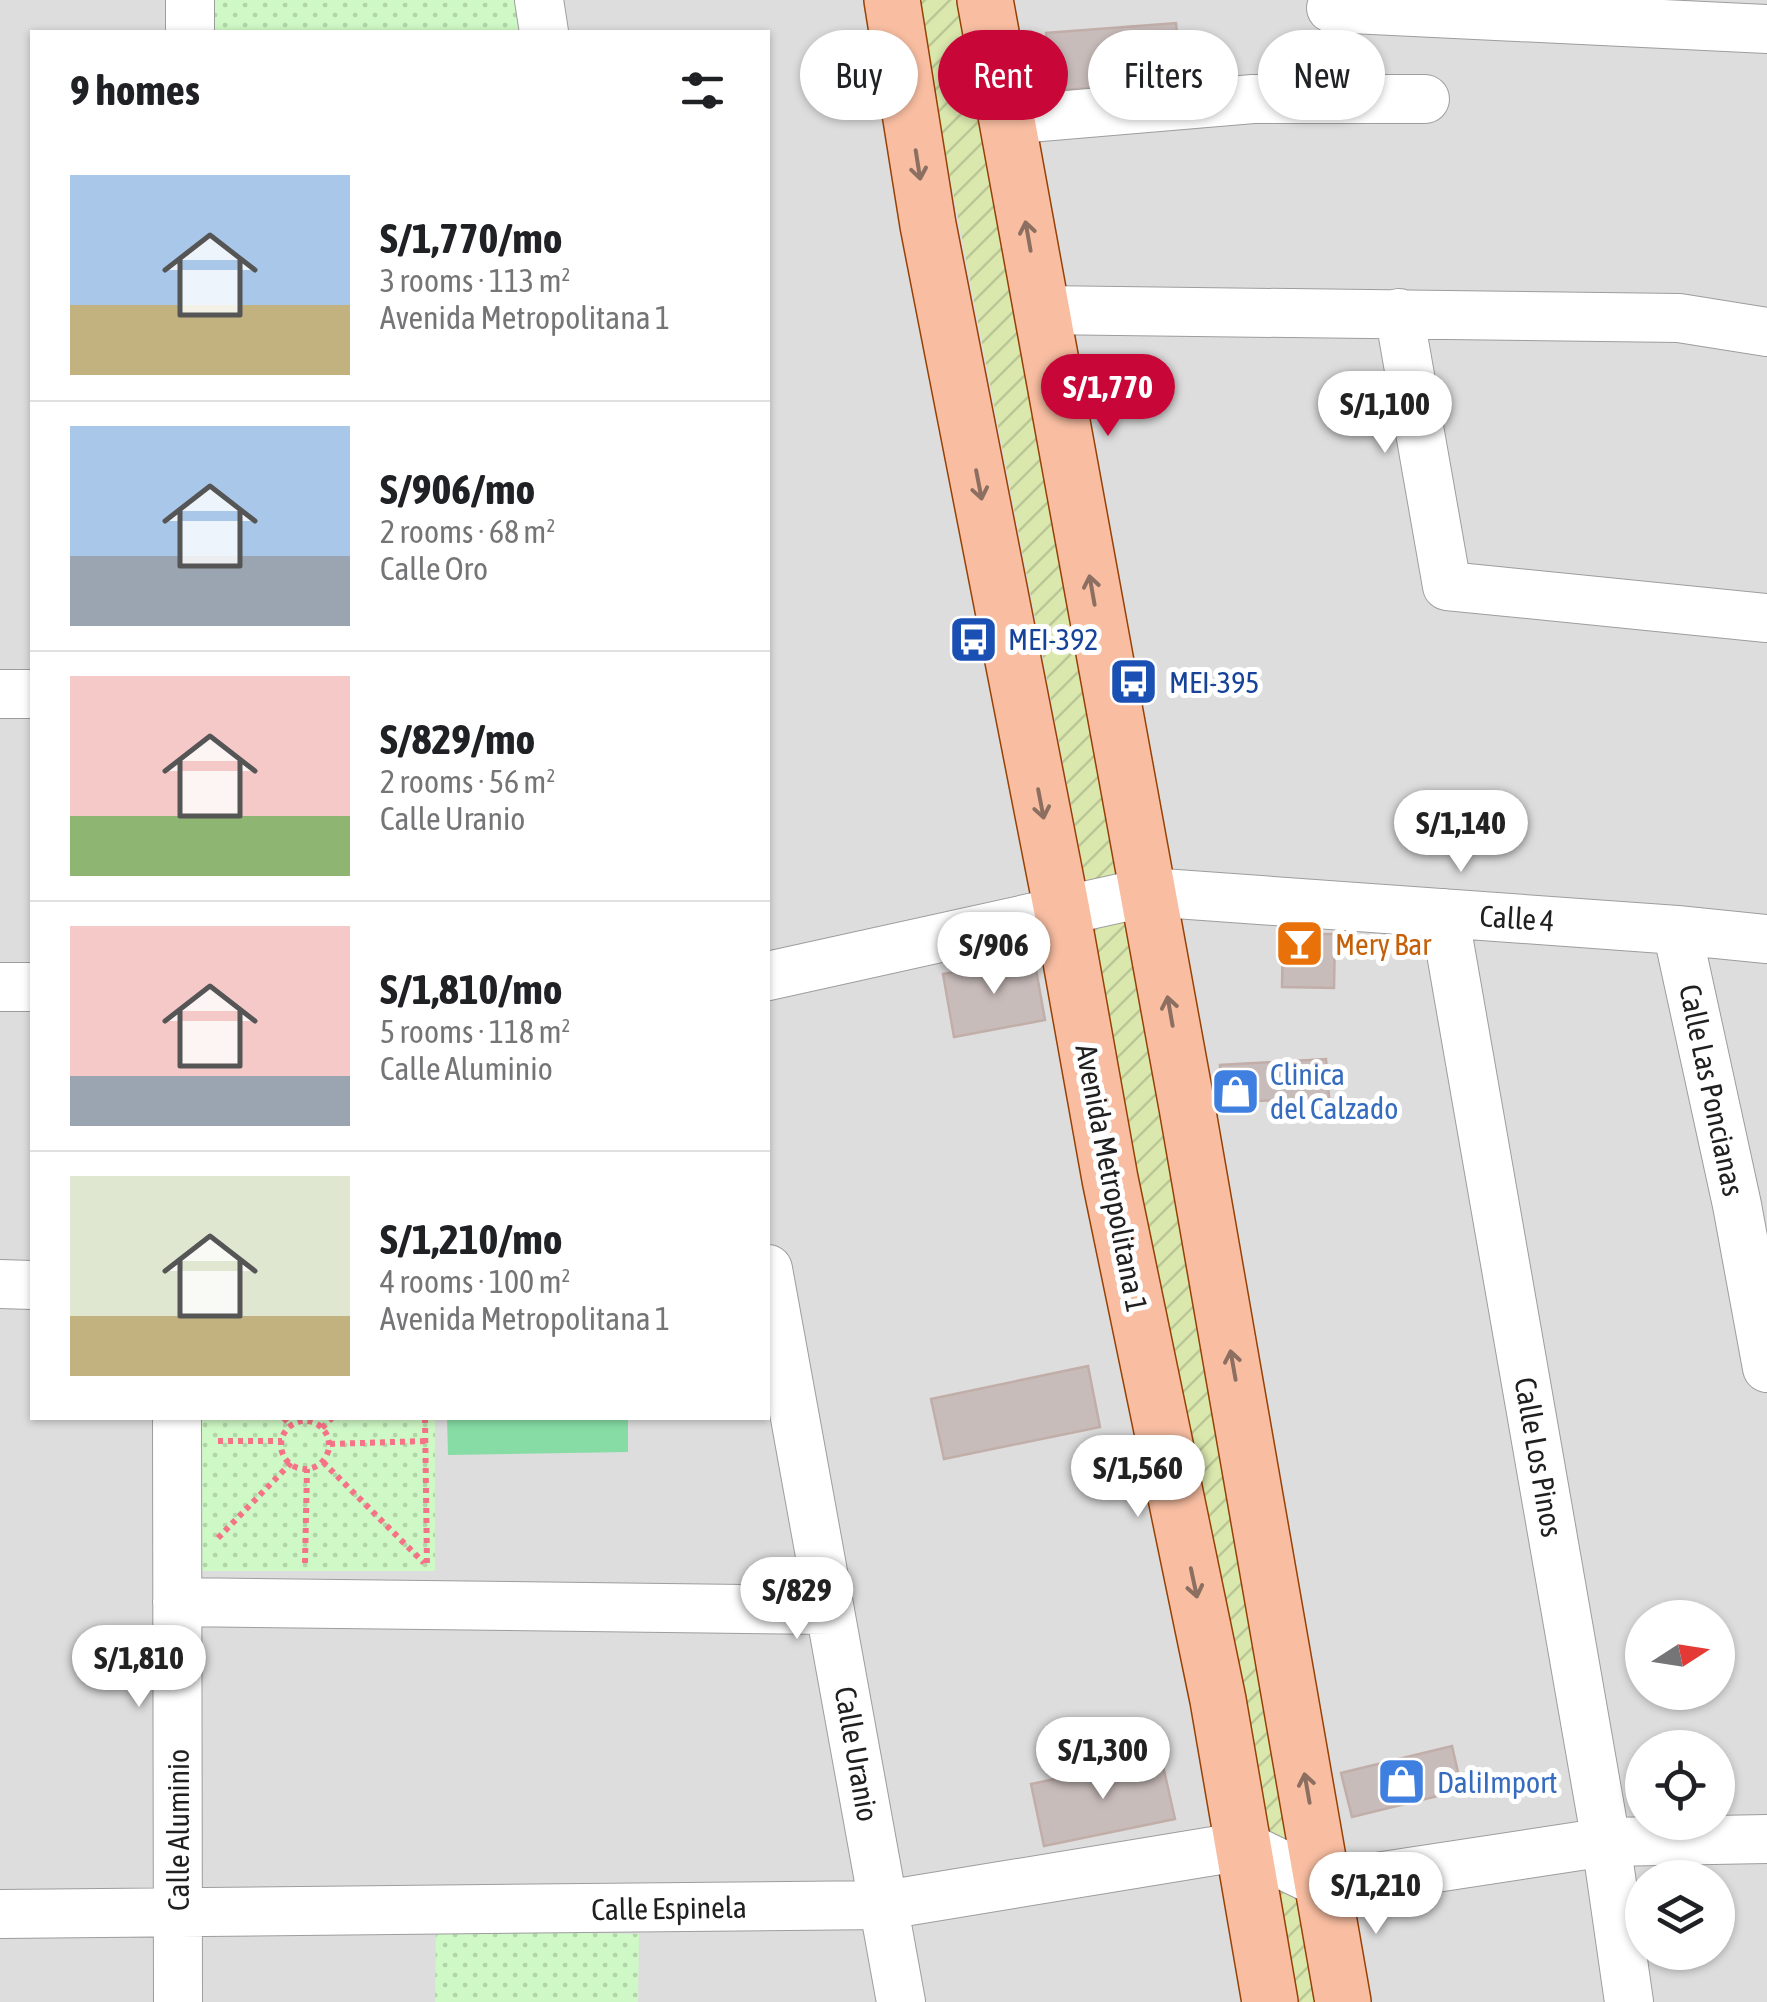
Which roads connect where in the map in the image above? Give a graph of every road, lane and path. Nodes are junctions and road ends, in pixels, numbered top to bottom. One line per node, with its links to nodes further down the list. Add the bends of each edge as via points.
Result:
1 (190, 0): 6 (street)
2 (538, 0): 7 (street)
3 (892, 0): 20 (main road, Avenida Metropolitana 1, one-way to 20, via 928,225)
4 (984, 0): 8 (main road)
5 (1331, 8): 9 (street)
6 (190, 30)
7 (544, 30)
8 (990, 30)
9 (1767, 30)
10 (1425, 99): 11 (street, via 1253,100)
11 (1068, 115)
12 (1006, 120): 13 (main road, one-way to 12)
13 (1041, 310): 14 (street); 19 (main road, one-way to 13)
14 (1399, 313): 15 (street, via 1678,318); 16 (street, via 1447,586)
15 (1767, 332)
16 (1767, 618)
17 (0, 694): 18 (street)
18 (30, 694)
19 (1148, 892): 20 (street, Calle 4); 21 (street, Calle 4); 55 (main road, one-way to 19)
20 (1062, 911): 24 (street, Calle 4); 54 (main road, Avenida Metropolitana 1, one-way to 54)
21 (1444, 913): 22 (street, Calle 4); 53 (street, Calle Los Pinos)
22 (1677, 930): 23 (street, Calle 4); 27 (street, Calle Las Poncianas)
23 (1767, 940)
24 (770, 976)
25 (0, 988): 26 (street)
26 (30, 988)
27 (1752, 1204): 31 (street, Calle Las Poncianas)
28 (0, 1284): 29 (street)
29 (30, 1285)
30 (770, 1296): 51 (street, Calle Uranio)
31 (1767, 1368)
32 (286, 1420): 37 (path)
33 (304, 1420): 37 (path)
34 (310, 1420): 38 (path)
35 (330, 1420): 38 (path)
36 (425, 1420): 41 (path)
37 (291, 1426): 40 (path)
38 (322, 1428): 42 (path)
39 (193, 1429): 40 (path); 50 (street, Calle Aluminio)
40 (282, 1441): 44 (path)
41 (425, 1441): 42 (path); 49 (path)
42 (330, 1444): 43 (path)
43 (323, 1462): 45 (path); 49 (path)
44 (291, 1463): 45 (path); 46 (path)
45 (307, 1469): 47 (path)
46 (217, 1539)
47 (305, 1565)
48 (410, 1566): 49 (path)
49 (427, 1566)
50 (177, 1602): 51 (street); 58 (street, Calle Aluminio)
51 (830, 1610): 56 (street, Calle Uranio)
52 (1767, 1839): 53 (street)
53 (1606, 1842): 55 (street); 63 (street, Calle Los Pinos)
54 (1244, 1846): 55 (street); 56 (street, Calle Espinela); 61 (main road, Avenida Metropolitana 1)
55 (1324, 1884): 62 (main road)
56 (885, 1906): 58 (street, Calle Espinela); 60 (street, Calle Uranio)
57 (0, 1914): 58 (street, Calle Espinela)
58 (178, 1914): 59 (street, Calle Aluminio)
59 (178, 2002)
60 (901, 2002)
61 (1270, 2002)
62 (1343, 2002)
63 (1629, 2002)

